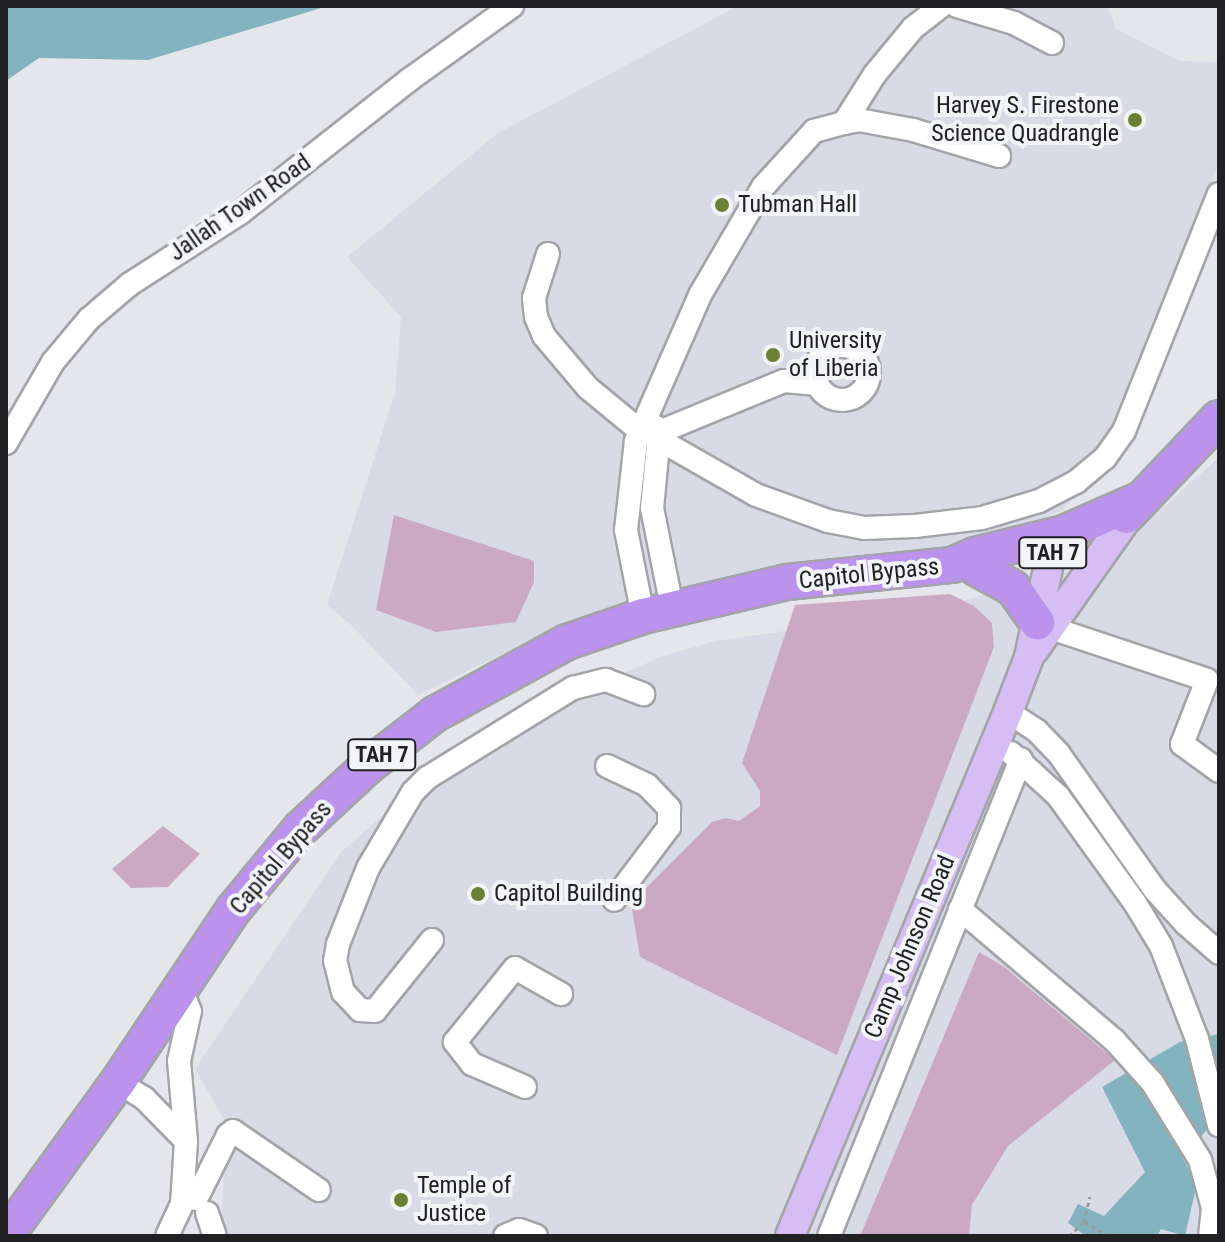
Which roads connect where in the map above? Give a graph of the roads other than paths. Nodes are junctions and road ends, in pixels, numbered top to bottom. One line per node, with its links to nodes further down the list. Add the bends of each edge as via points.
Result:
1 (512, 6): 14 (street, Jallah Town Road, via 240,213 120,292 53,362)
2 (941, 6): 5 (street, via 913,28)
3 (957, 6): 4 (street, via 1014,23)
4 (1052, 43)
5 (844, 123): 6 (street, via 859,120 913,130); 13 (street, via 814,131 763,187 700,295 650,408)
6 (999, 156)
7 (1219, 194): 13 (street, via 1124,431 1105,458 1076,482 1039,501 982,518 864,528 756,495)
8 (548, 254): 13 (street, via 534,298 544,336 588,388)
9 (822, 355): 10 (street); 11 (street, via 815,372); 11 (street, via 835,346 854,348 864,357 869,377 861,392 844,400 831,397)
10 (784, 381): 11 (street); 13 (street)
11 (818, 384)
12 (1219, 418): 15 (highway, TAH 7)
13 (652, 434): 18 (street)
14 (6, 443)
15 (1134, 507): 16 (highway, Capitol Bypass / TAH 7); 19 (main road, Camp Johnson Road)
16 (1057, 544): 17 (highway, Capitol Bypass / TAH 7); 19 (main road, Camp Johnson Road)
17 (964, 566): 18 (highway, Capitol Bypass / TAH 7, via 787,582); 19 (highway, via 1013,588)
18 (658, 611): 30 (highway, Capitol Bypass / TAH 7, via 567,642 503,674 435,714 368,766 290,841 234,909)
19 (1044, 625): 21 (main road, Camp Johnson Road); 25 (street, via 1207,680 1182,744)
20 (643, 694): 28 (street, via 606,680 573,688 427,778 413,792 368,868 338,944 335,961 343,992 360,1010 375,1011)
21 (1008, 712): 22 (main road, Camp Johnson Road); 29 (street, via 1059,754 1155,890)
22 (994, 743): 23 (street); 34 (main road, Camp Johnson Road)
23 (1021, 759): 27 (street); 36 (street, via 1058,796 1161,946 1197,1039)
24 (607, 766): 26 (street, via 647,785 669,808 669,827)
25 (1219, 771)
26 (614, 900)
27 (960, 909): 35 (street); 46 (street, via 1114,1040 1152,1082 1200,1160 1213,1208)
28 (432, 940)
29 (1219, 953)
30 (181, 988): 32 (highway, Capitol Bypass / TAH 7); 37 (street, via 190,1011 179,1061)
31 (561, 994): 33 (street, via 515,968 455,1042 472,1064)
32 (118, 1082): 37 (street, via 151,1103); 39 (highway, Capitol Bypass / TAH 7)
33 (525, 1087)
34 (850, 1089): 35 (street); 44 (main road, Camp Johnson Road)
35 (882, 1107): 45 (street)
36 (1219, 1125)
37 (186, 1141): 40 (street, via 182,1204)
38 (319, 1190): 41 (street, via 233,1131 201,1206)
39 (6, 1236)
40 (167, 1236)
41 (215, 1236)
42 (505, 1236): 43 (street, via 519,1230)
43 (536, 1236)
44 (790, 1236)
45 (829, 1236)
46 (1210, 1236)

